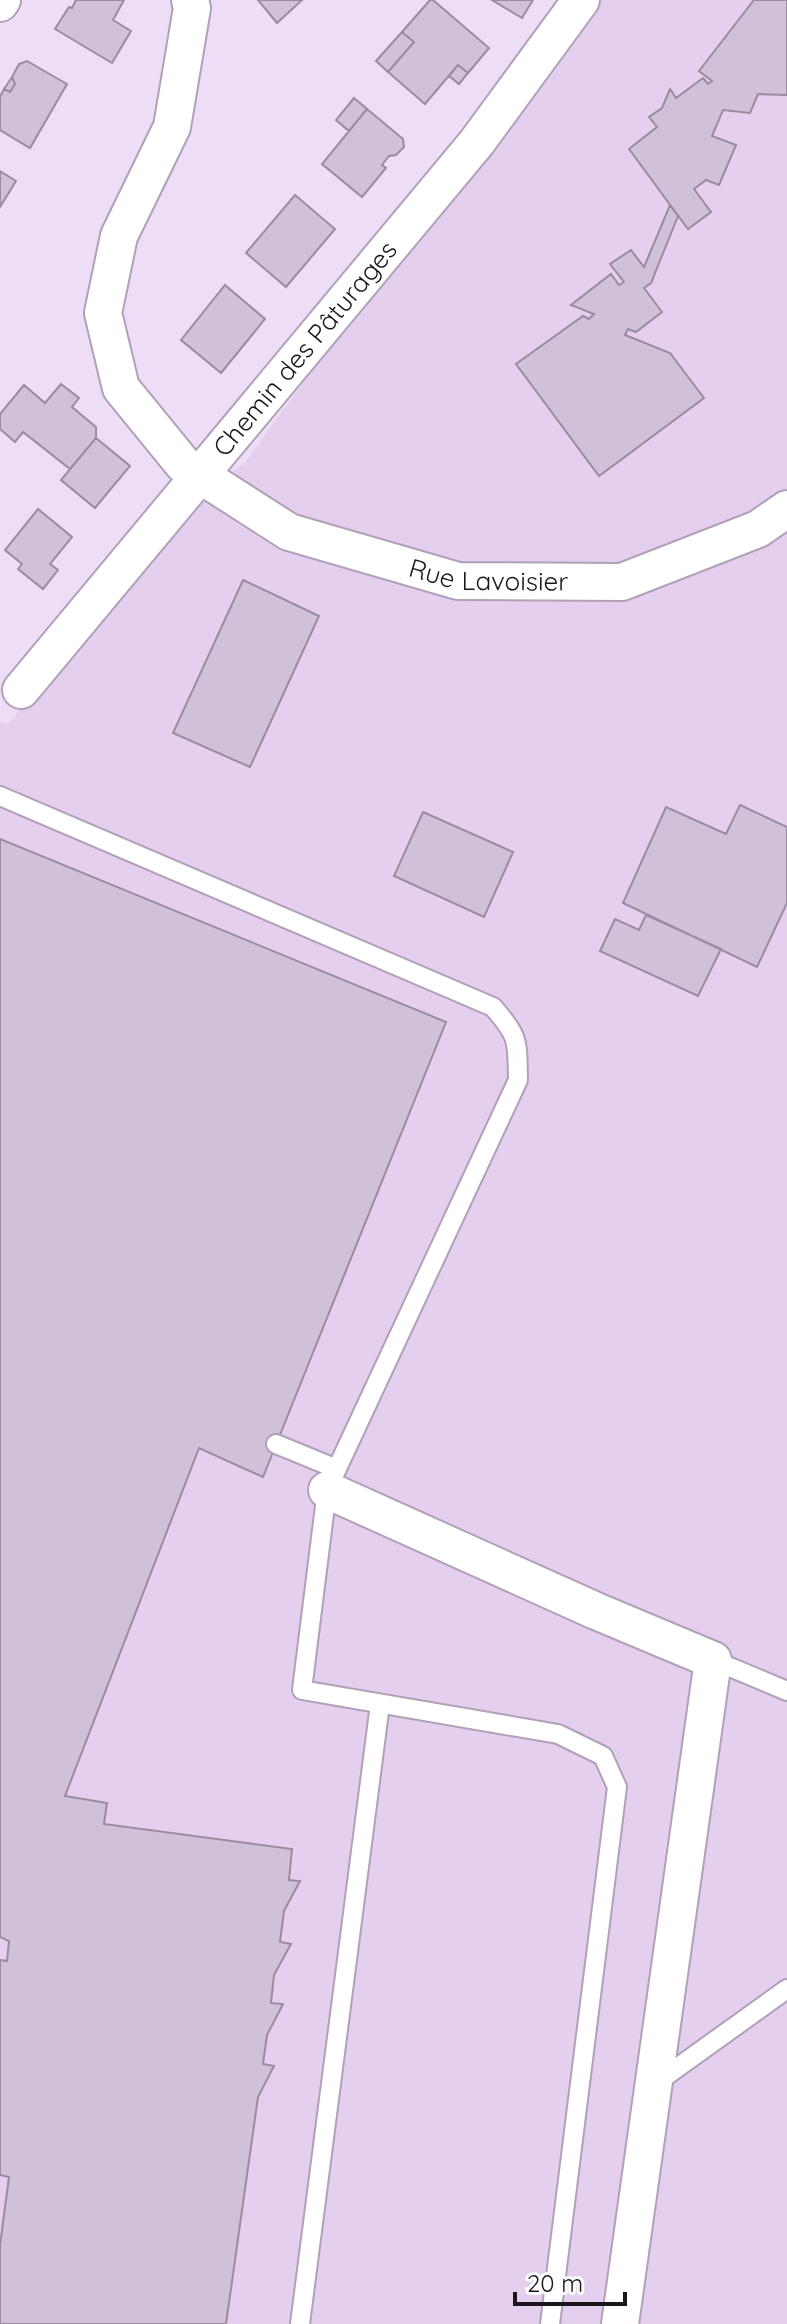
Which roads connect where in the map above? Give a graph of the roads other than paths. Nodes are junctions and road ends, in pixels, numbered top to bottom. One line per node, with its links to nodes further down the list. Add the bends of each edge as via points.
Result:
1 (190, 0): 3 (street, Rue Lavoisier, via 172,127 119,236 103,313 121,388 183,464)
2 (581, 0): 3 (street, Chemin des Pâturages, via 477,142)
3 (199, 474): 4 (street, Rue Lavoisier, via 289,532 458,581 622,582 758,529); 5 (street, Chemin des Pâturages)
4 (787, 509)
5 (21, 690)
6 (0, 796): 8 (lane, via 493,1007 513,1030 518,1080)
7 (276, 1444): 8 (lane)
8 (332, 1480): 9 (street, via 596,1611); 11 (lane, via 302,1690)
9 (713, 1660): 10 (lane); 13 (street)
10 (787, 1691)
11 (380, 1704): 14 (lane); 15 (lane, via 558,1734 603,1756 617,1787)
12 (787, 1989): 13 (lane)
13 (654, 2085): 16 (street)
14 (300, 2324)
15 (550, 2324)
16 (620, 2324)

